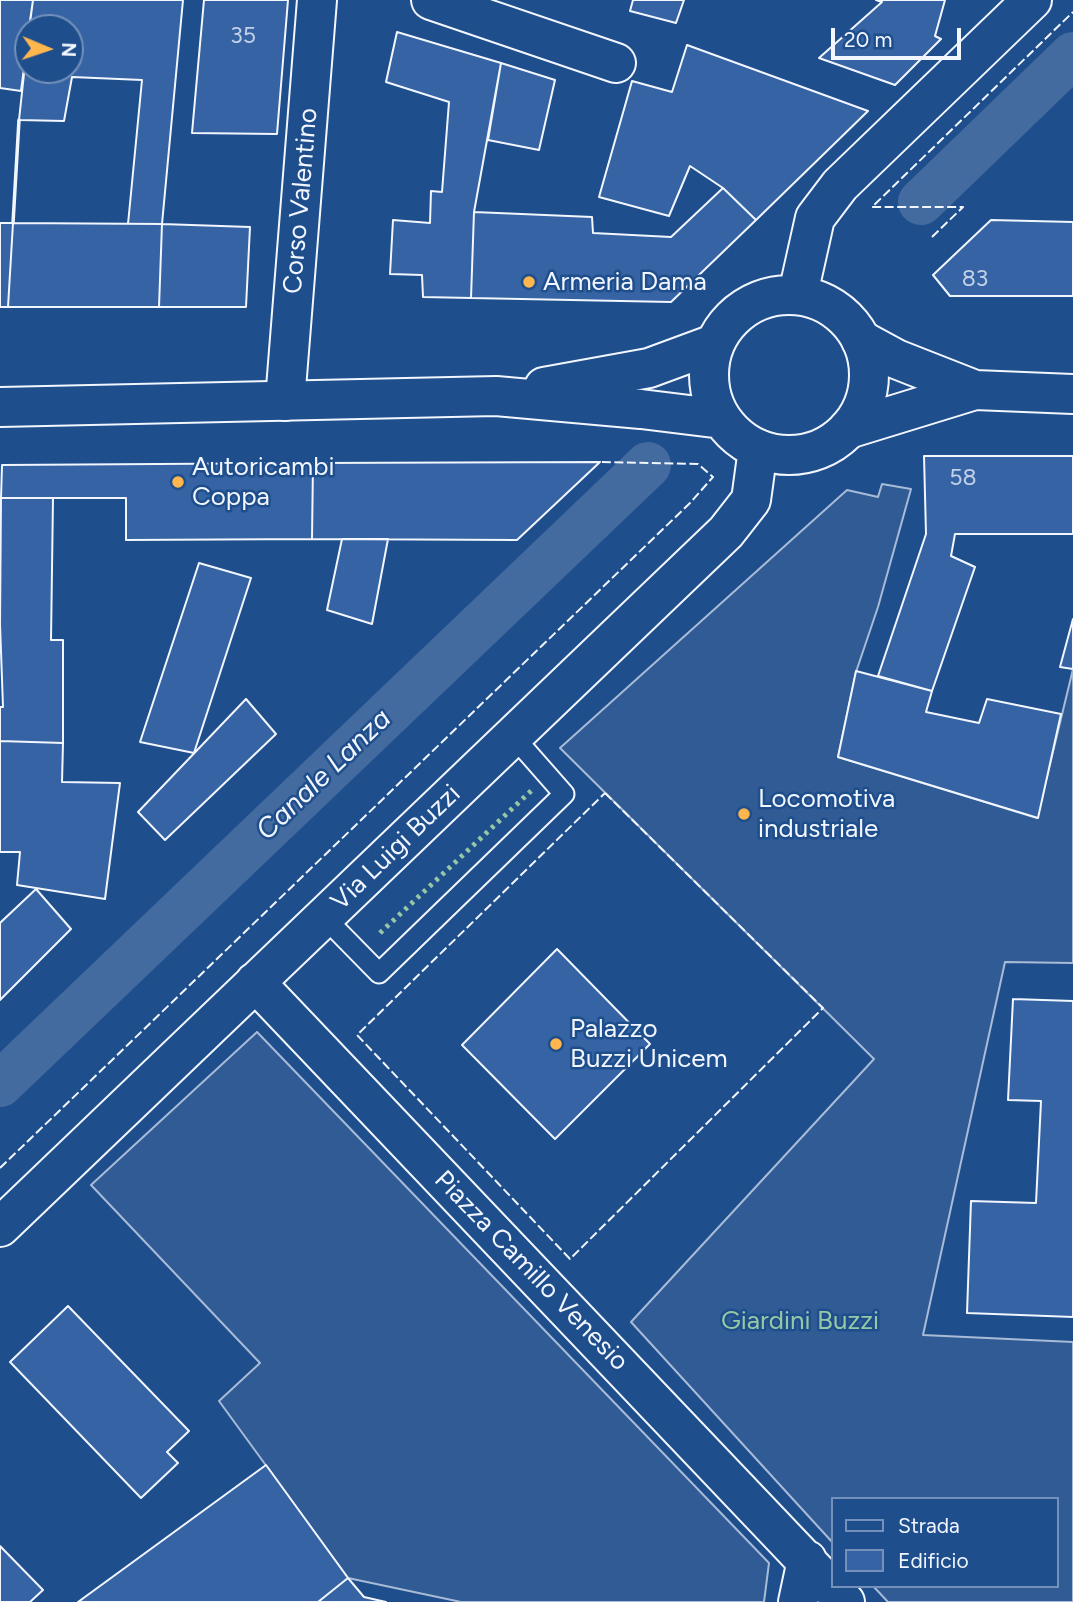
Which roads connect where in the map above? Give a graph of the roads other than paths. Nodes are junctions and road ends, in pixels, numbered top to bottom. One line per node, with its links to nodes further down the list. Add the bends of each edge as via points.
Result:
1 (317, 0): 11 (street, Corso Valentino)
2 (431, 0): 4 (street)
3 (1032, 0): 5 (street, via 840,185 815,218)
4 (616, 63)
5 (799, 294): 6 (street, via 836,309); 7 (street, via 772,296 748,305 728,322)
6 (861, 340): 8 (street); 14 (street, via 869,363 868,387)
7 (714, 344): 10 (street, via 649,368); 13 (street, via 708,369 711,395)
8 (975, 390): 9 (street); 14 (street)
9 (1073, 394)
10 (496, 397): 11 (street); 13 (street)
11 (285, 401): 12 (street)
12 (0, 407)
13 (722, 419): 15 (street, via 738,437)
14 (848, 429): 15 (street, via 807,453 782,455)
15 (758, 449): 16 (street, Via Luigi Buzzi, via 751,500 726,532)
16 (513, 736): 17 (street, Via Luigi Buzzi); 17 (lane, via 565,794 379,973)
17 (324, 917): 18 (street, Via Luigi Buzzi)
18 (255, 982): 19 (street, Via Luigi Buzzi); 20 (street, Piazza Camillo Venesio)
19 (0, 1227)
20 (807, 1560): 22 (street, Piazza Camillo Venesio); 23 (street)
21 (832, 1588): 24 (street, Piazza Camillo Venesio)
22 (832, 1588)
23 (798, 1602)
24 (845, 1602)

